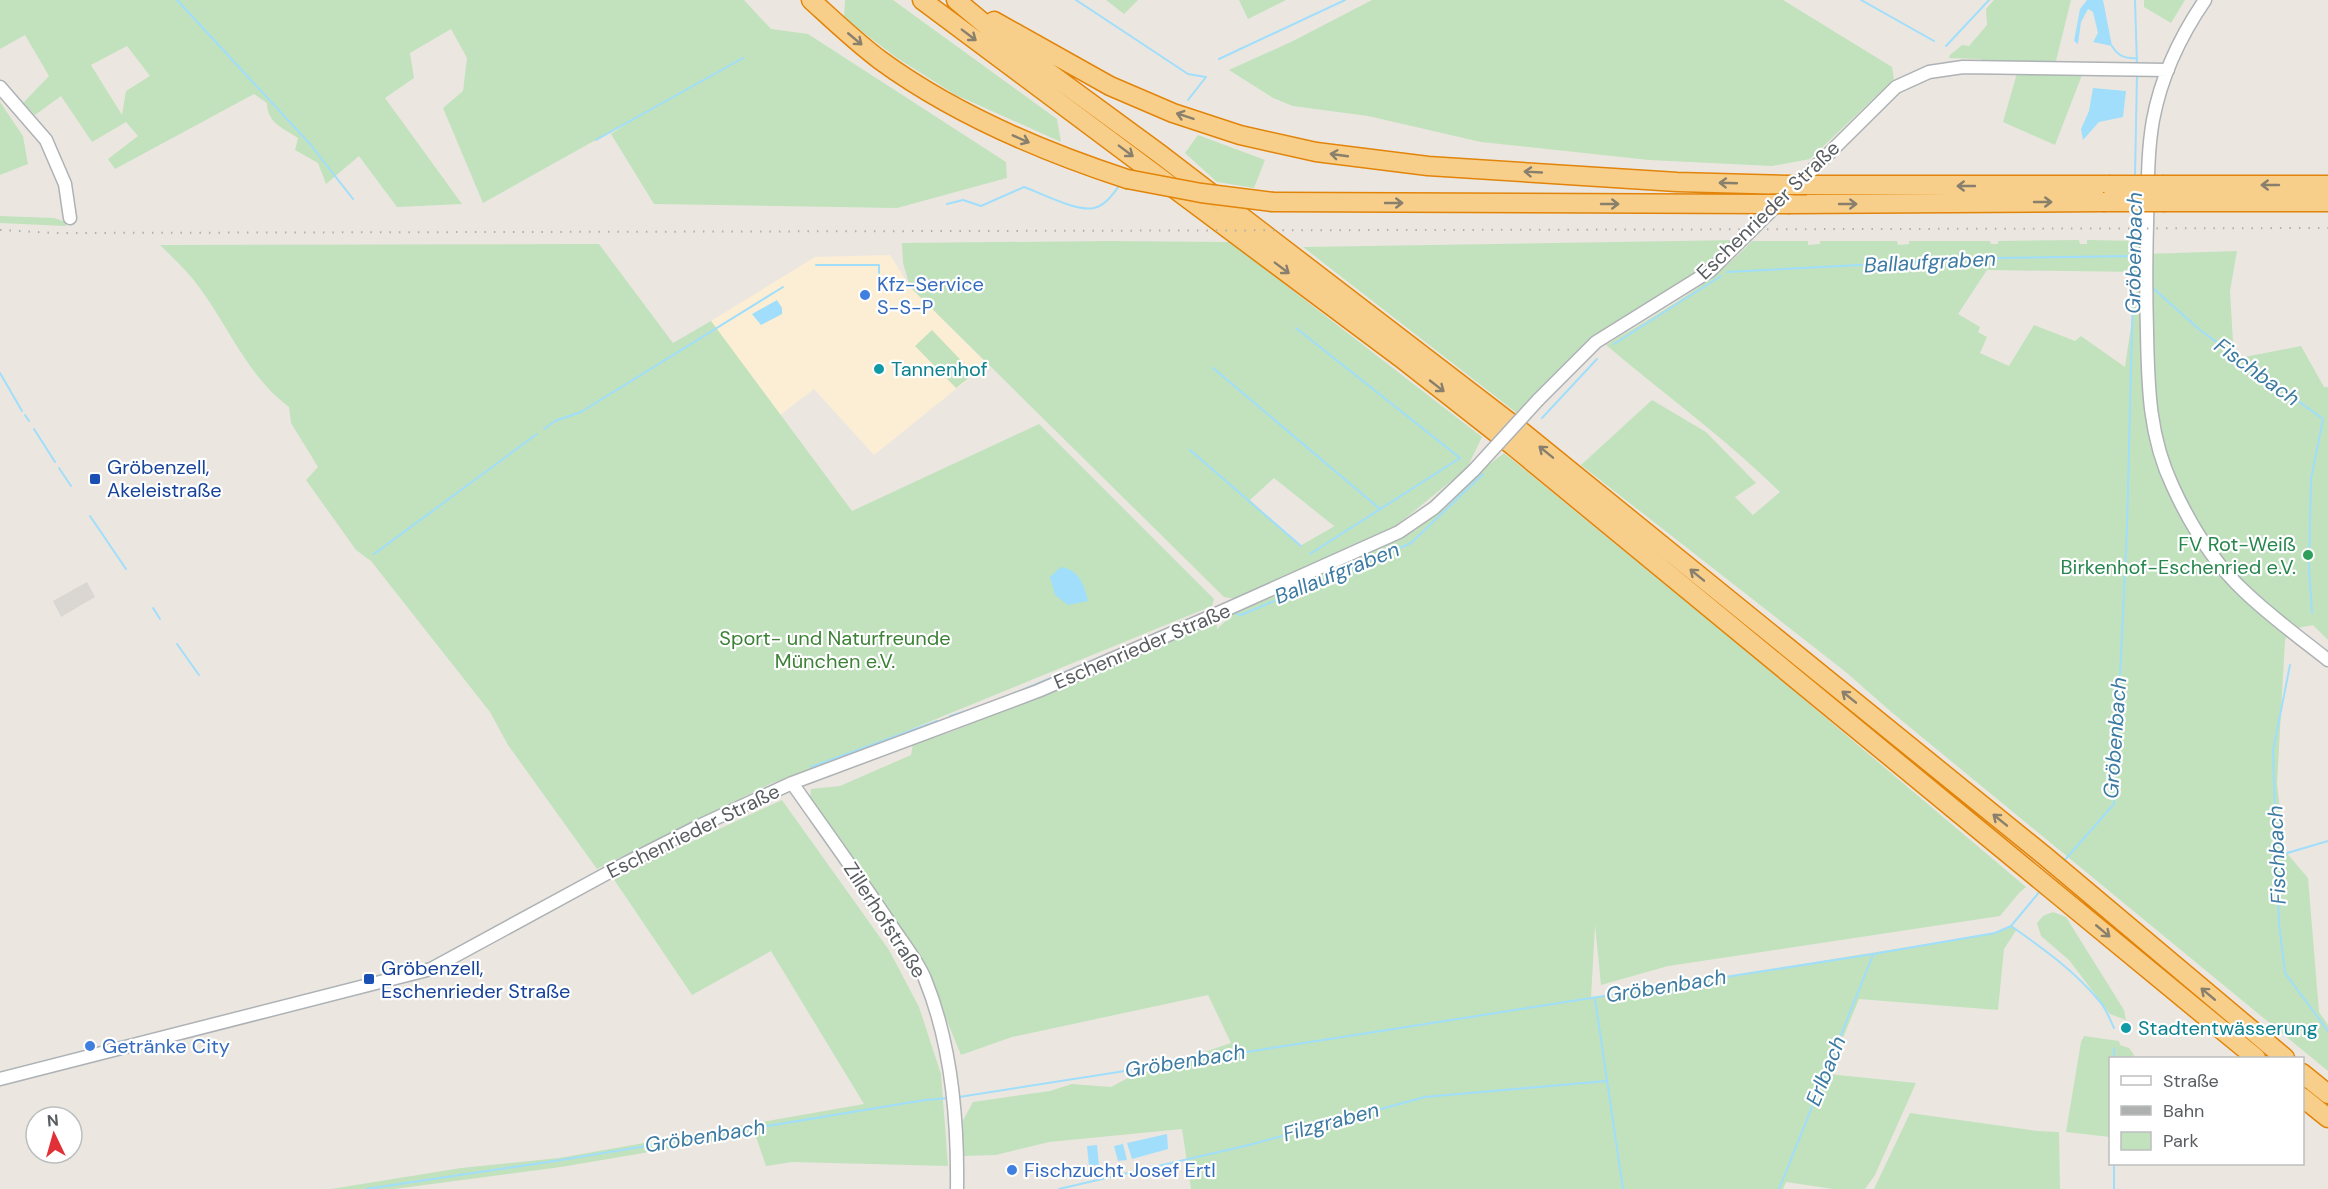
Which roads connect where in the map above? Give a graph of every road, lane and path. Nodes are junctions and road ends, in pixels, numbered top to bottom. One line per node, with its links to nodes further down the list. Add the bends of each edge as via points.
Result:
1 (811, 0): 9 (highway, one-way to 9, bridge, via 880,60 1018,139 1127,179 1201,193 1273,202 1770,204)
2 (922, 0): 14 (highway, one-way to 14, via 1504,439)
3 (2205, 0): 5 (street)
4 (963, 5): 9 (highway, one-way to 4, bridge, via 1677,182 1428,166 1316,152 1240,135 1173,113 1110,86); 15 (highway, one-way to 4, via 2046,857 1521,431)
5 (2168, 70): 12 (street, via 2153,120 2146,263 2147,385 2158,451 2173,489 2224,569 2244,591); 13 (street, Eschenrieder Straße, bridge, via 1963,67 1923,74 1896,87 1710,271 1596,342 1474,470 1434,508 1399,532 1038,691)
6 (0, 87): 11 (street, via 46,140 65,184)
7 (2328, 185): 8 (highway, one-way to 8)
8 (2165, 193): 9 (highway, bridge); 10 (highway)
9 (2106, 194)
10 (2328, 202)
11 (70, 218)
12 (2328, 660)
13 (792, 783): 17 (street, Eschenrieder Straße, via 626,863 431,969); 21 (street, Zillerhofstraße, via 924,977 950,1069)
14 (2254, 1057)
15 (2283, 1057)
16 (2304, 1075): 18 (highway)
17 (0, 1079)
18 (2328, 1094)
19 (2304, 1099): 20 (highway)
20 (2328, 1118)
21 (957, 1189)

